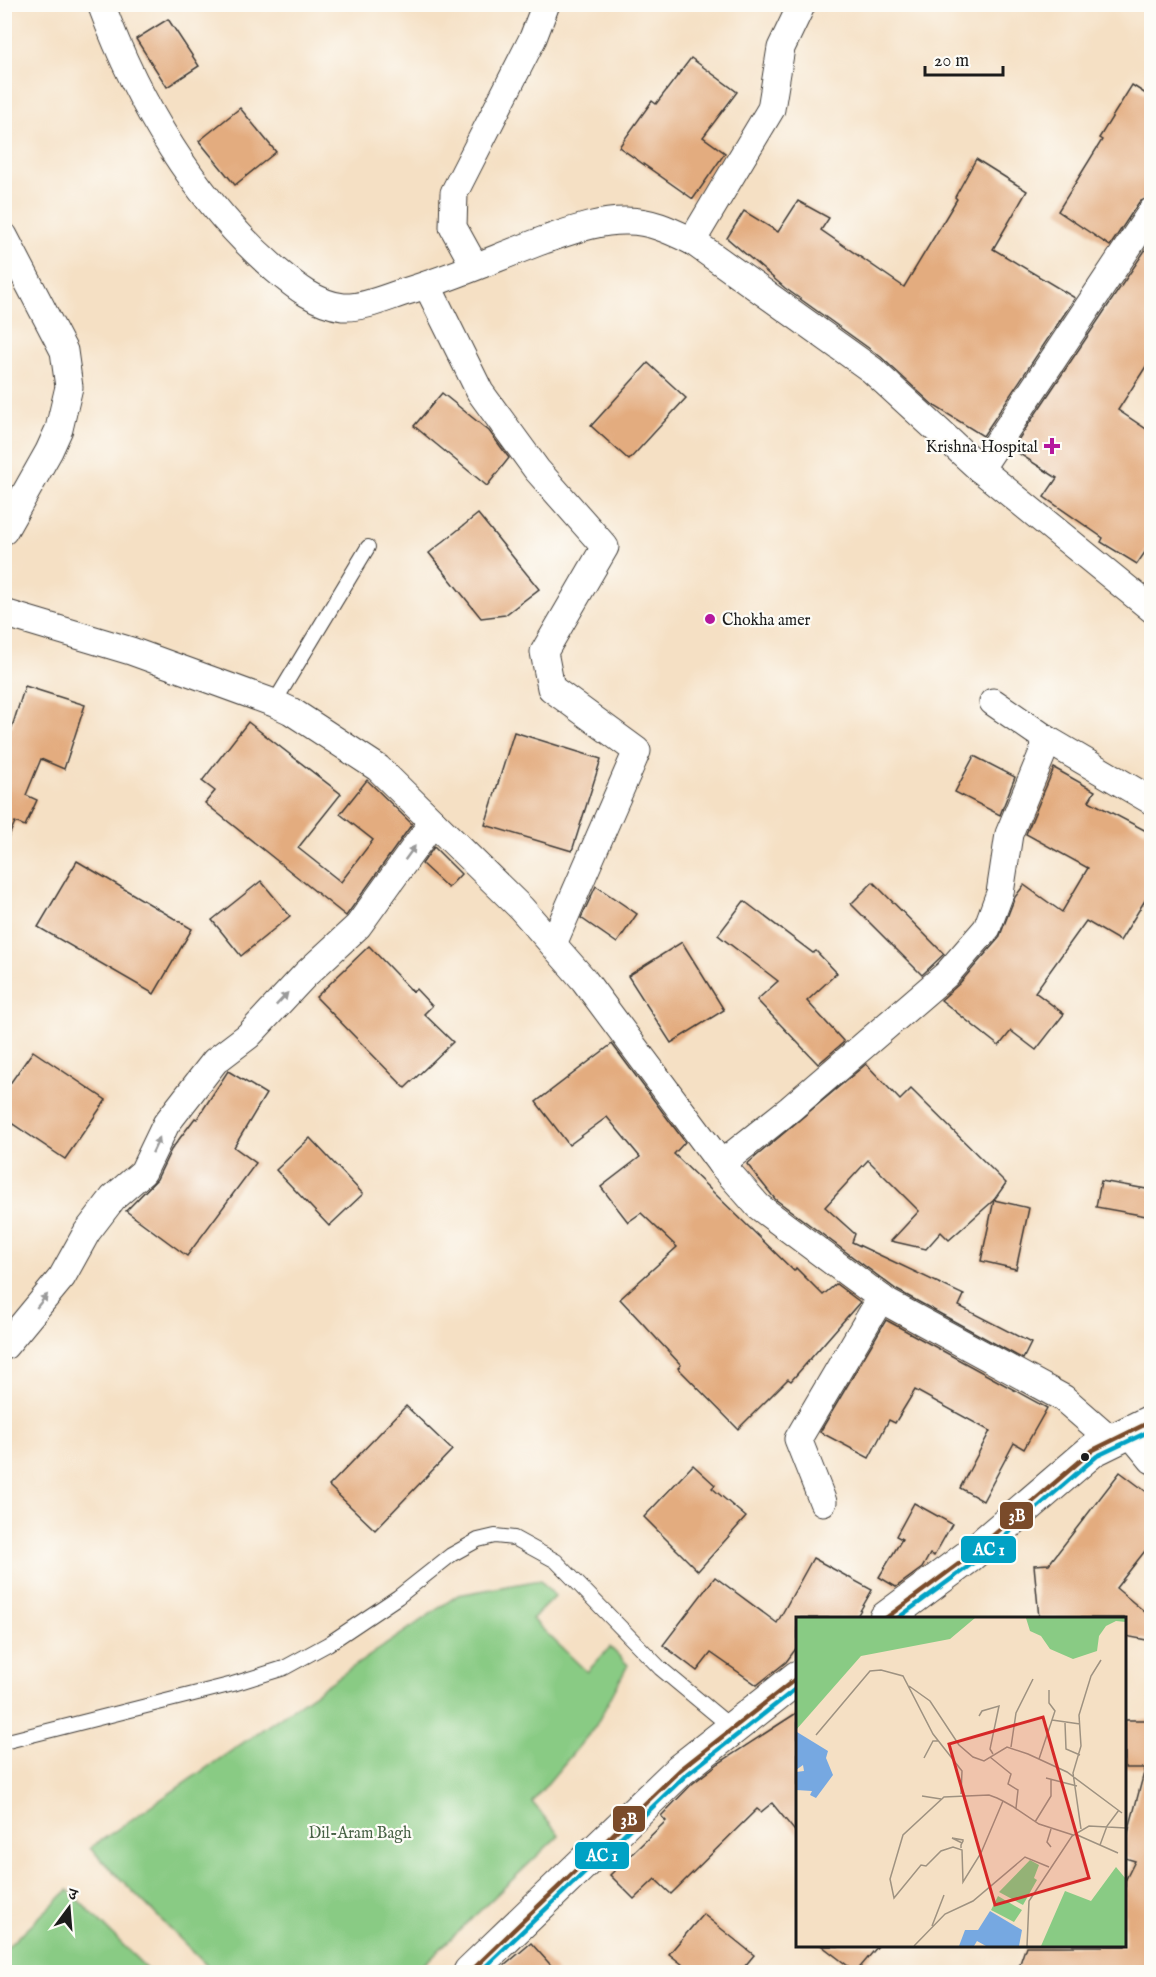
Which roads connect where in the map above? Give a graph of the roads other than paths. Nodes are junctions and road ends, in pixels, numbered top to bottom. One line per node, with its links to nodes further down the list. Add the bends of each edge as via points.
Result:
1 (101, 4): 8 (street, via 137,87 176,156 236,231 280,273 308,294 344,307 364,305)
2 (546, 4): 7 (street, via 533,38 454,193 453,227)
3 (802, 4): 6 (street, via 781,48 771,109)
4 (1152, 211): 9 (street)
5 (4, 236): 10 (street, via 64,351 69,387 59,429)
6 (692, 241): 7 (street, via 647,223 612,221); 9 (street, via 872,370)
7 (474, 266): 8 (street)
8 (427, 285): 19 (street, via 480,392 537,470 605,547 544,652 551,688 637,751)
9 (980, 469): 12 (street)
10 (4, 531)
11 (368, 547): 15 (lane)
12 (1152, 609)
13 (4, 614): 15 (street, via 131,651)
14 (993, 702): 16 (street)
15 (274, 703): 18 (street, via 378,768)
16 (1048, 740): 17 (street); 20 (street, via 1009,834 1000,893 987,928 947,975)
17 (1152, 801)
18 (433, 822): 19 (street); 22 (street, one-way to 18, via 62,1277 87,1232 113,1198 143,1172 166,1124 215,1060 248,1036 358,926)
19 (553, 944): 20 (street)
20 (721, 1164): 21 (street, via 758,1206)
21 (881, 1298): 23 (street, via 1063,1398); 25 (street, via 798,1439)
22 (5, 1346)
23 (1130, 1430): 24 (street); 26 (main road, via 1093,1450 968,1557)
24 (1152, 1460)
25 (823, 1502)
26 (887, 1617)
27 (796, 1678): 28 (main road)
28 (731, 1727): 29 (lane, via 660,1668 556,1561 514,1538 495,1536 478,1540 452,1555 398,1597 284,1668); 30 (main road, via 680,1770)
29 (4, 1742)
30 (470, 1972)

